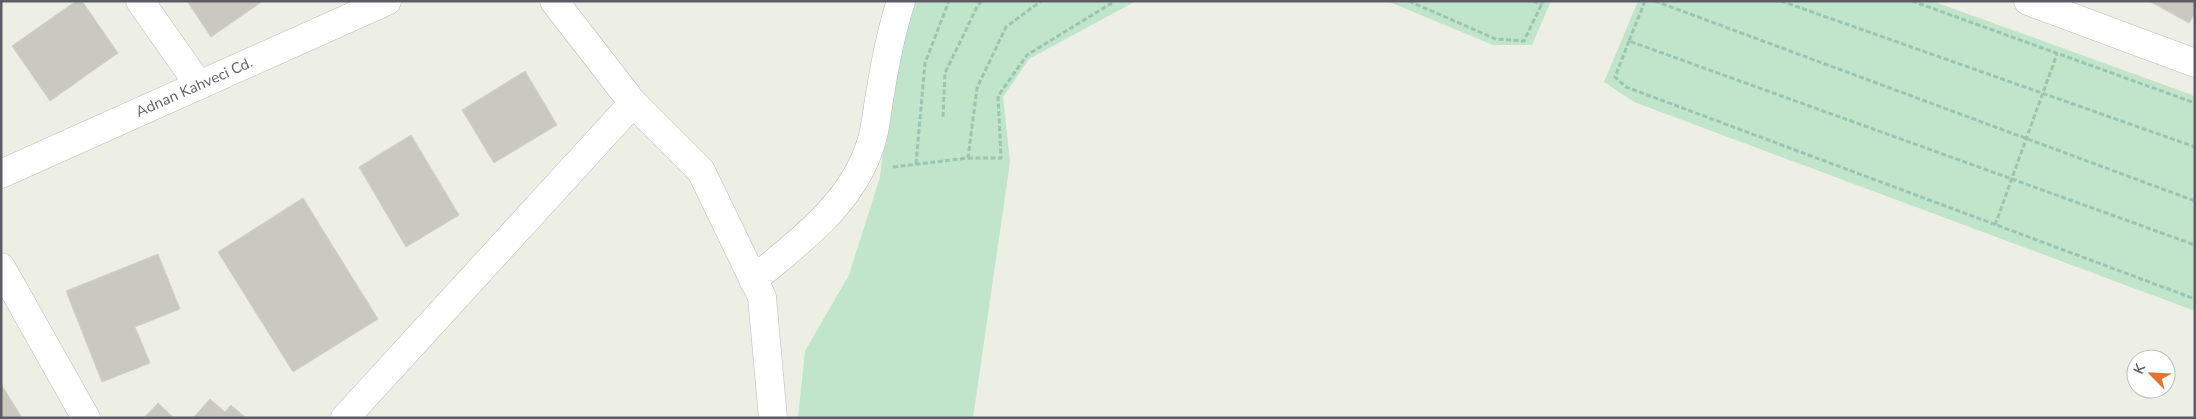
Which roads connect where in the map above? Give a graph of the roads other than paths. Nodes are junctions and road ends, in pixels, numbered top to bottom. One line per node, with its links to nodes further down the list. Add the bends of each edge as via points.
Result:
1 (140, 1): 7 (street)
2 (387, 1): 7 (street, Adnan Kahveci Cd.)
3 (554, 1): 8 (street)
4 (901, 1): 11 (street, via 886,52 872,142 857,178 799,242)
5 (2039, 3): 6 (street)
6 (2195, 63)
7 (199, 85): 9 (street, Adnan Kahveci Cd.)
8 (633, 103): 11 (street, via 701,171); 13 (street)
9 (1, 174)
10 (1, 267): 12 (street)
11 (753, 280): 14 (street, via 762,297)
12 (86, 418)
13 (345, 418)
14 (773, 418)

